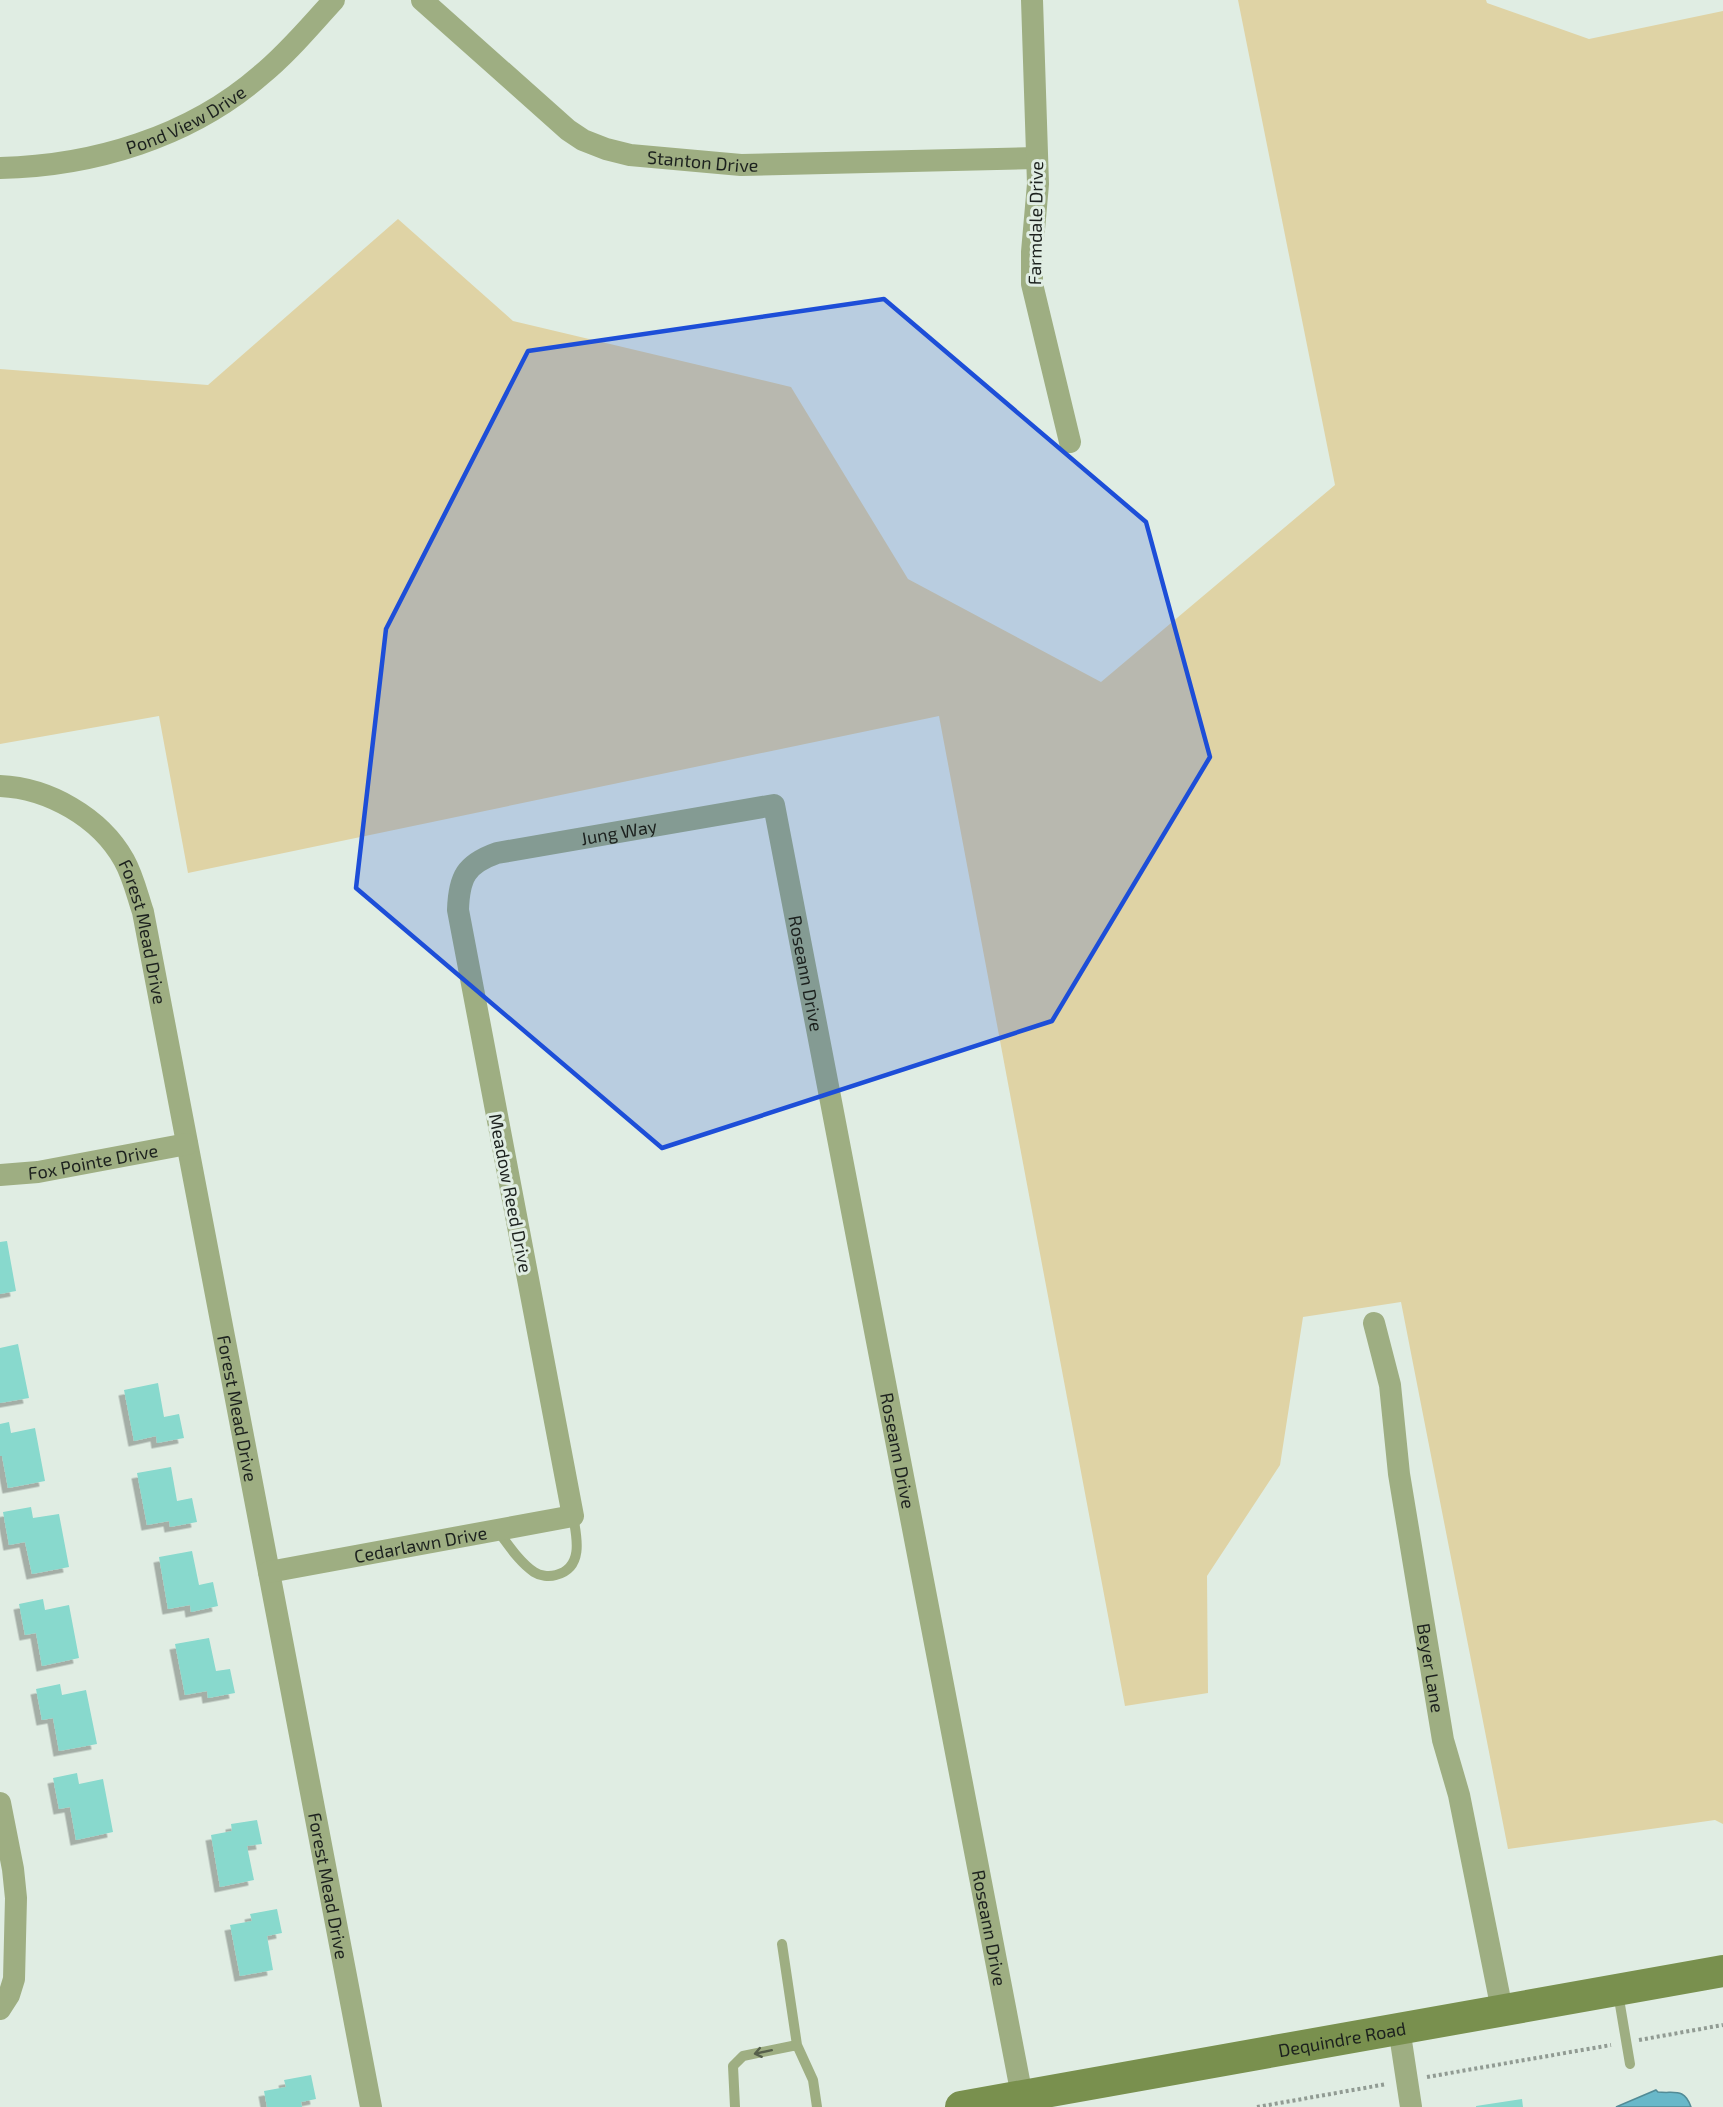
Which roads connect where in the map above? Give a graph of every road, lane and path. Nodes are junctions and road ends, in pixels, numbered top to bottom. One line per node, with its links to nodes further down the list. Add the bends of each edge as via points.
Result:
1 (334, 0): 5 (street, Pond View Drive, via 260,76 200,118 93,157)
2 (422, 0): 4 (street, Stanton Drive, via 568,130 606,149 630,155 741,165)
3 (1032, 0): 4 (street, Farmdale Drive)
4 (1037, 158): 6 (street, Farmdale Drive, via 1032,284)
5 (0, 168)
6 (1070, 442)
7 (0, 786): 10 (street, Forest Mead Drive, via 29,790 73,809 109,839 123,859 143,912)
8 (774, 805): 9 (street, Jung Way, via 497,853); 29 (street, Roseann Drive)
9 (467, 871): 13 (street, Meadow Reed Drive, via 459,889 458,910)
10 (187, 1144): 11 (street, Fox Pointe Drive, via 38,1172); 15 (street, Forest Mead Drive)
11 (0, 1175)
12 (1374, 1323): 21 (street, Beyer Lane, via 1390,1385 1399,1474 1443,1740 1459,1795)
13 (573, 1516): 14 (street, Cedarlawn Drive); 14 (lane, via 578,1538 573,1566 550,1577 536,1574)
14 (497, 1530): 15 (street, Cedarlawn Drive)
15 (269, 1572): 30 (street, Forest Mead Drive)
16 (0, 1803): 20 (street, via 16,1898 14,1978)
17 (782, 1944): 25 (lane)
18 (1723, 1971): 19 (main road, Dequindre Road)
19 (1617, 1990): 21 (main road, Dequindre Road); 24 (lane)
20 (0, 2009)
21 (1502, 2010): 23 (main road, Dequindre Road)
22 (1723, 2025): 24 (path)
23 (1399, 2028): 29 (main road, Dequindre Road); 35 (street)
24 (1626, 2042): 26 (lane); 27 (path)
25 (797, 2045): 31 (lane, one-way to 31, via 743,2056 733,2066); 32 (lane, via 813,2080)
26 (1630, 2064)
27 (1422, 2078)
28 (1390, 2084): 34 (path)
29 (1022, 2096): 33 (main road, Dequindre Road)
30 (371, 2107)
31 (735, 2107)
32 (817, 2107)
33 (961, 2107)
34 (1257, 2107)
35 (1411, 2107)

